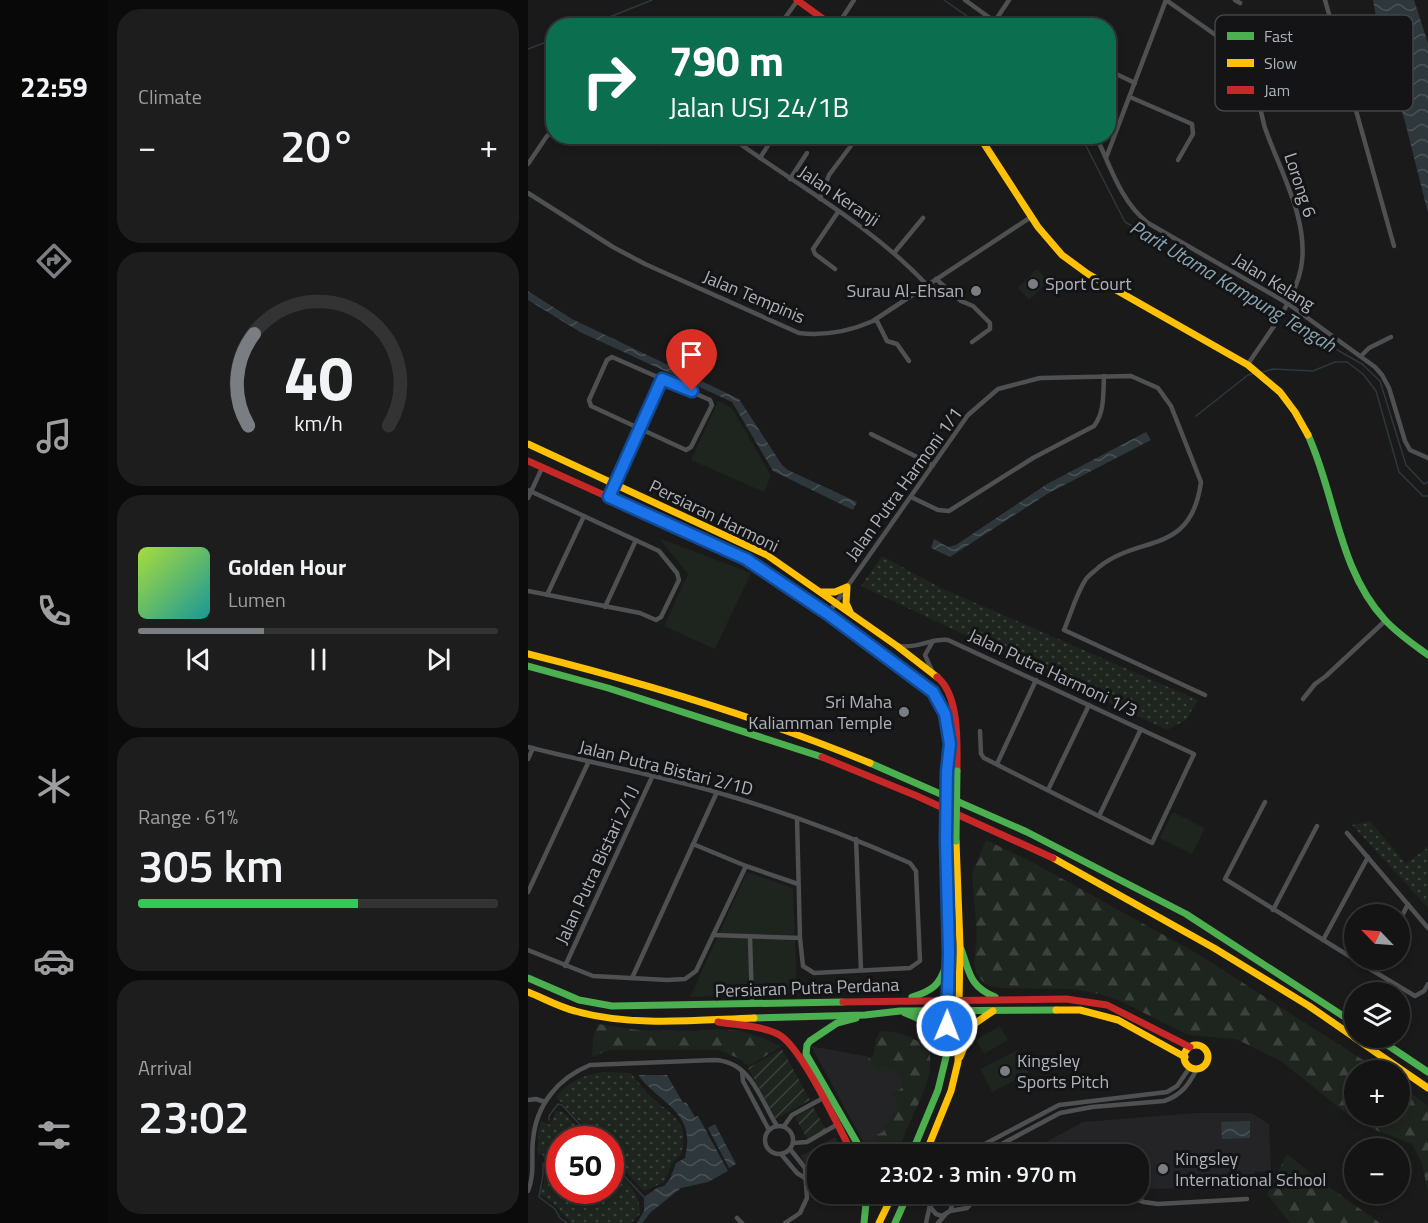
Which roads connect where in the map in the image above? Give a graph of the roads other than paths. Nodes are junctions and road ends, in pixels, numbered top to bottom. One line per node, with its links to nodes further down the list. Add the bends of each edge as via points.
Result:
1 (797, 0): 10 (street); 11 (main road)
2 (854, 0): 12 (street)
3 (965, 0): 13 (street)
4 (1009, 0): 14 (street)
5 (1166, 0): 15 (street); 17 (street)
6 (1234, 0): 8 (street)
7 (1325, 0): 9 (street)
8 (1240, 3)
9 (1329, 15)
10 (785, 18)
11 (823, 18)
12 (841, 18)
13 (991, 18)
14 (997, 18)
15 (1215, 35)
16 (1116, 74): 17 (street)
17 (1135, 83): 18 (street)
18 (1130, 97): 21 (street); 32 (street, via 1192,124 1193,134)
19 (1260, 111): 45 (street, Lorong 6, via 1303,242 1297,283)
20 (1356, 111): 40 (street)
21 (1116, 133)
22 (546, 137): 33 (street)
23 (740, 144): 30 (street, Jalan Keranji)
24 (769, 144): 30 (street)
25 (852, 144): 36 (street, via 829,175)
26 (985, 144): 38 (main road)
27 (1100, 144): 31 (street, Jalan Kelang)
28 (1112, 144): 31 (street)
29 (807, 153): 34 (street)
30 (760, 158): 34 (street, Jalan Keranji)
31 (1106, 158): 45 (street, Jalan Kelang, via 1137,214)
32 (1178, 160)
33 (528, 164)
34 (790, 179): 36 (street, Jalan Keranji)
35 (528, 193): 46 (street, Jalan Tempinis, via 638,260 798,333 843,332)
36 (820, 199): 37 (street, Jalan Keranji)
37 (838, 212): 41 (street, Jalan Keranji); 42 (street, via 813,249)
38 (1031, 217): 43 (street, Jalan Tempinis); 51 (main road, via 1063,256)
39 (923, 218): 41 (street)
40 (1394, 246)
41 (894, 253): 44 (street, Jalan Keranji)
42 (835, 269)
43 (936, 279): 44 (street, Jalan Tempinis); 48 (street, via 990,323 990,329)
44 (927, 285): 46 (street, Jalan Tempinis)
45 (1286, 305): 49 (street, Jalan Kelang); 51 (street, Lorong 6)
46 (876, 319): 50 (street, via 887,341 897,344)
47 (1391, 337): 49 (street)
48 (972, 342)
49 (1361, 356): 57 (street, Jalan Kelang, via 1382,375 1389,388 1410,450)
50 (909, 361)
51 (1248, 364): 76 (main road, via 1291,405 1316,451 1353,572)
52 (1104, 376): 59 (street, Jalan Putra Harmoni 1/1, via 1040,378 998,390 968,415); 64 (street, via 1102,408 1094,426 948,511); 84 (street, Jalan Putra Harmoni 1/1, via 1131,376 1158,388 1171,406 1201,482 1191,514 1169,538 1109,559 1086,578 1064,630)
53 (662, 379): 54 (street); 54 (street, via 710,400 712,405 689,449); 54 (street, via 612,357 607,360 589,403)
54 (640, 429): 61 (street)
55 (871, 434): 59 (street)
56 (528, 444): 61 (main road, Persiaran Harmoni)
57 (1428, 458)
58 (528, 461): 60 (main road, Persiaran Harmoni)
59 (933, 465): 64 (street, Jalan Putra Harmoni 1/1)
60 (542, 468): 62 (street); 63 (main road, Persiaran Harmoni)
61 (615, 484): 63 (street); 70 (main road, Persiaran Harmoni, via 767,555)
62 (530, 491): 65 (street); 66 (street)
63 (609, 497): 75 (main road, Persiaran Harmoni, via 746,559)
64 (911, 497): 68 (street, Jalan Putra Harmoni 1/1)
65 (528, 498)
66 (584, 516): 67 (street); 71 (street)
67 (636, 540): 73 (street); 73 (street, via 659,551 679,580 656,620)
68 (847, 587): 70 (main road, via 829,593); 72 (street, Jalan Putra Harmoni 1/1); 74 (main road)
69 (528, 591): 71 (street)
70 (818, 591): 72 (main road, Persiaran Harmoni)
71 (547, 595): 73 (street)
72 (836, 603): 74 (main road, Persiaran Harmoni); 75 (street, Jalan Putra Harmoni 1/1)
73 (604, 607)
74 (850, 612): 78 (main road, Persiaran Harmoni)
75 (828, 614): 118 (main road, Persiaran Harmoni, bridge, via 933,692 945,714 950,744 946,840)
76 (1386, 621): 80 (main road); 85 (street)
77 (933, 641): 78 (street, Jalan Putra Harmoni 1/3, via 915,647); 82 (street, Persiaran Harmoni, via 926,655); 83 (street, Jalan Putra Harmoni 1/3, via 948,640)
78 (897, 646): 82 (main road, Persiaran Harmoni)
79 (528, 654): 136 (main road, via 617,676 802,735 933,790 1142,890 1221,935)
80 (1428, 656)
81 (528, 666): 138 (main road, via 810,752 1024,843 1214,948)
82 (934, 675): 115 (main road, Persiaran Harmoni, bridge, via 949,694 957,726)
83 (1036, 680): 86 (street, Jalan Putra Harmoni 1/3); 92 (street)
84 (1205, 695)
85 (1303, 699)
86 (1089, 705): 87 (street, Jalan Putra Harmoni 1/3); 94 (street)
87 (1141, 729): 97 (street); 97 (street, Jalan Putra Harmoni 1/3, via 1194,754 1152,843)
88 (980, 731): 92 (street, via 981,754)
89 (531, 747): 90 (street); 91 (street, Jalan Putra Bistari 2/1D)
90 (528, 759)
91 (588, 763): 93 (street, Jalan Putra Bistari 2/1D); 106 (street)
92 (996, 764): 94 (street)
93 (653, 776): 95 (street, Jalan Putra Bistari 2/1D); 119 (street, Jalan Putra Bistari 2/1J)
94 (1048, 790): 97 (street)
95 (717, 792): 98 (street, Jalan Putra Bistari 2/1D); 102 (street)
96 (1265, 802): 109 (street, via 1225,879)
97 (1099, 816)
98 (797, 818): 101 (street, Jalan Putra Bistari 2/1D); 105 (street)
99 (1317, 826): 109 (street)
100 (1347, 832): 103 (street)
101 (856, 839): 120 (street); 120 (street, Jalan Putra Bistari 2/1D, via 914,867 920,961 910,968)
102 (693, 844): 104 (street); 123 (street)
103 (1368, 857): 107 (street); 114 (street)
104 (746, 866): 105 (street); 111 (street)
105 (798, 884): 113 (street)
106 (528, 892)
107 (1408, 904)
108 (1410, 906): 110 (street)
109 (1273, 910): 114 (street)
110 (1428, 928)
111 (713, 935): 112 (street); 123 (street, via 696,971 685,979)
112 (750, 937): 113 (street); 130 (street)
113 (800, 938): 120 (street, via 803,966 814,973)
114 (1323, 940): 117 (street)
115 (960, 946): 127 (main road, Persiaran Harmoni); 128 (main road, via 971,982 982,992)
116 (528, 950): 119 (street)
117 (1344, 953)
118 (949, 954): 126 (main road, Persiaran Harmoni); 129 (main road, via 937,987)
119 (565, 966): 123 (street, via 593,976)
120 (861, 970)
121 (1372, 970): 124 (street, via 1415,996 1424,992)
122 (528, 978): 130 (main road, Persiaran Putra Perdana, via 593,1005)
123 (632, 978)
124 (1428, 984)
125 (528, 992): 137 (main road, Persiaran Putra Perdana, via 596,1016 652,1021)
126 (948, 999): 127 (main road, Persiaran Putra Perdana); 129 (main road, Persiaran Putra Perdana); 131 (main road, Persiaran Harmoni)
127 (959, 999): 128 (main road, Persiaran Putra Perdana); 132 (main road, Persiaran Harmoni)
128 (1001, 999): 139 (main road, Persiaran Putra Perdana, via 1066,999 1107,1005)
129 (900, 1000): 130 (main road, Persiaran Putra Perdana)
130 (752, 1004)
131 (948, 1010): 132 (main road, Persiaran Putra Perdana); 134 (main road, Persiaran Putra Perdana); 142 (main road, Persiaran Harmoni)
132 (958, 1010): 133 (main road, Persiaran Putra Perdana); 144 (main road, Persiaran Harmoni)
133 (998, 1010): 143 (main road, Persiaran Putra Perdana, via 1090,1012 1118,1020); 144 (main road, via 983,1015 970,1026)
134 (900, 1011): 135 (main road, Persiaran Putra Perdana); 142 (main road, via 930,1023 941,1036)
135 (865, 1015): 137 (main road, Persiaran Putra Perdana); 149 (main road, via 837,1023 807,1045 806,1054)
136 (1344, 1016)
137 (707, 1019): 150 (main road, via 783,1037)
138 (1344, 1030)
139 (1190, 1047): 143 (main road); 145 (main road, via 1198,1045 1207,1052 1207,1062)
140 (1370, 1048): 148 (main road)
141 (1392, 1048): 147 (main road)
142 (947, 1053): 153 (main road)
143 (1185, 1057): 145 (main road)
144 (958, 1062): 164 (main road)
145 (1193, 1068): 165 (street, via 1167,1092 1059,1105); 166 (street, via 1186,1088 1173,1098 1060,1113)
146 (742, 1071): 152 (street, via 721,1060 593,1064 564,1080); 156 (street, via 750,1077); 158 (street, via 743,1081)
147 (1428, 1072)
148 (1428, 1088)
149 (830, 1094): 150 (street); 154 (main road)
150 (823, 1098): 155 (main road); 157 (street, via 792,1115)
151 (528, 1100): 152 (street)
152 (545, 1102): 170 (street, via 534,1130)
153 (927, 1115): 162 (main road); 163 (main road)
154 (845, 1120): 155 (street); 161 (main road)
155 (837, 1125): 159 (street, via 807,1142); 160 (main road)
156 (777, 1126): 157 (street); 158 (street)
157 (784, 1126): 159 (street, via 793,1135)
158 (769, 1130): 168 (street, via 767,1146 773,1153)
159 (793, 1143): 167 (street)
160 (847, 1144)
161 (858, 1144)
162 (910, 1144)
163 (915, 1144)
164 (930, 1144)
165 (985, 1144)
166 (1002, 1144)
167 (790, 1149): 168 (street); 169 (street, via 805,1168)
168 (781, 1154): 169 (street)
169 (805, 1178): 183 (street, via 808,1190 804,1206)
170 (528, 1191)
171 (1247, 1199): 172 (street)
172 (1149, 1203)
173 (866, 1204): 184 (main road)
174 (888, 1204): 185 (main road)
175 (904, 1204): 186 (main road)
176 (930, 1204): 180 (street, via 936,1214); 187 (street)
177 (952, 1204): 179 (street)
178 (971, 1204): 179 (street)
179 (950, 1211): 180 (street)
180 (945, 1215): 188 (street)
181 (737, 1218): 182 (street)
182 (741, 1223)
183 (785, 1223)
184 (864, 1223)
185 (879, 1223)
186 (895, 1223)
187 (926, 1223)
188 (938, 1223)

